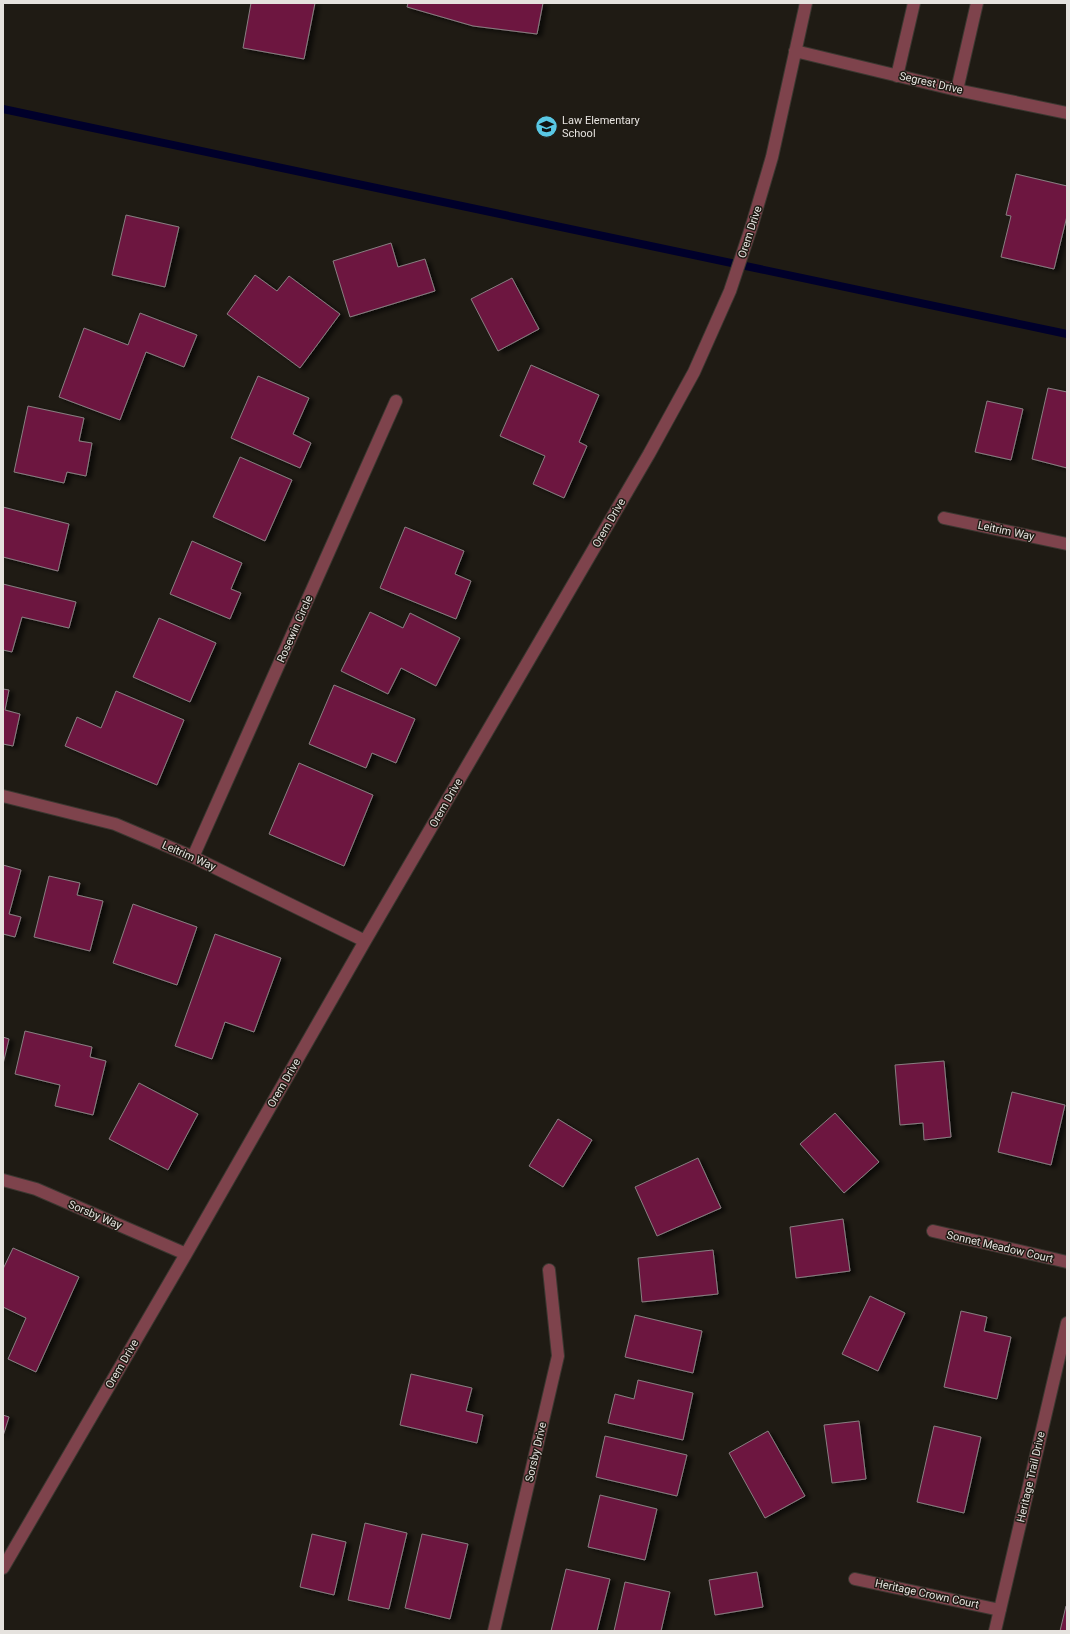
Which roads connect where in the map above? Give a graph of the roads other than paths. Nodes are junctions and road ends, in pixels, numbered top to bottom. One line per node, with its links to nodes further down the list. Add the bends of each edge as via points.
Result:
1 (806, 3): 4 (street, Orem Drive)
2 (914, 3): 5 (street)
3 (976, 3): 6 (street)
4 (795, 51): 5 (street, Segrest Drive); 13 (street, Orem Drive, via 772,157 752,225 730,291 694,372 649,454)
5 (897, 76): 6 (street, Segrest Drive)
6 (957, 90): 7 (street, Segrest Drive)
7 (1067, 113)
8 (396, 401): 12 (street, Rosewin Circle)
9 (944, 518): 10 (street, Leitrim Way)
10 (1067, 544)
11 (3, 796): 12 (street, Leitrim Way, via 115,824)
12 (193, 857): 13 (street, Leitrim Way)
13 (365, 941): 16 (street, Orem Drive)
14 (3, 1180): 16 (street, Sorsby Way, via 36,1189)
15 (933, 1231): 17 (street, Sonnet Meadow Court)
16 (186, 1254): 20 (street, Orem Drive)
17 (1067, 1262)
18 (549, 1270): 23 (street, Sorsby Drive, via 558,1356)
19 (1067, 1323): 22 (street, Heritage Trail Drive)
20 (3, 1568)
21 (855, 1579): 22 (street, Heritage Crown Court)
22 (1000, 1610): 24 (street, Heritage Trail Drive)
23 (494, 1631)
24 (995, 1631)

